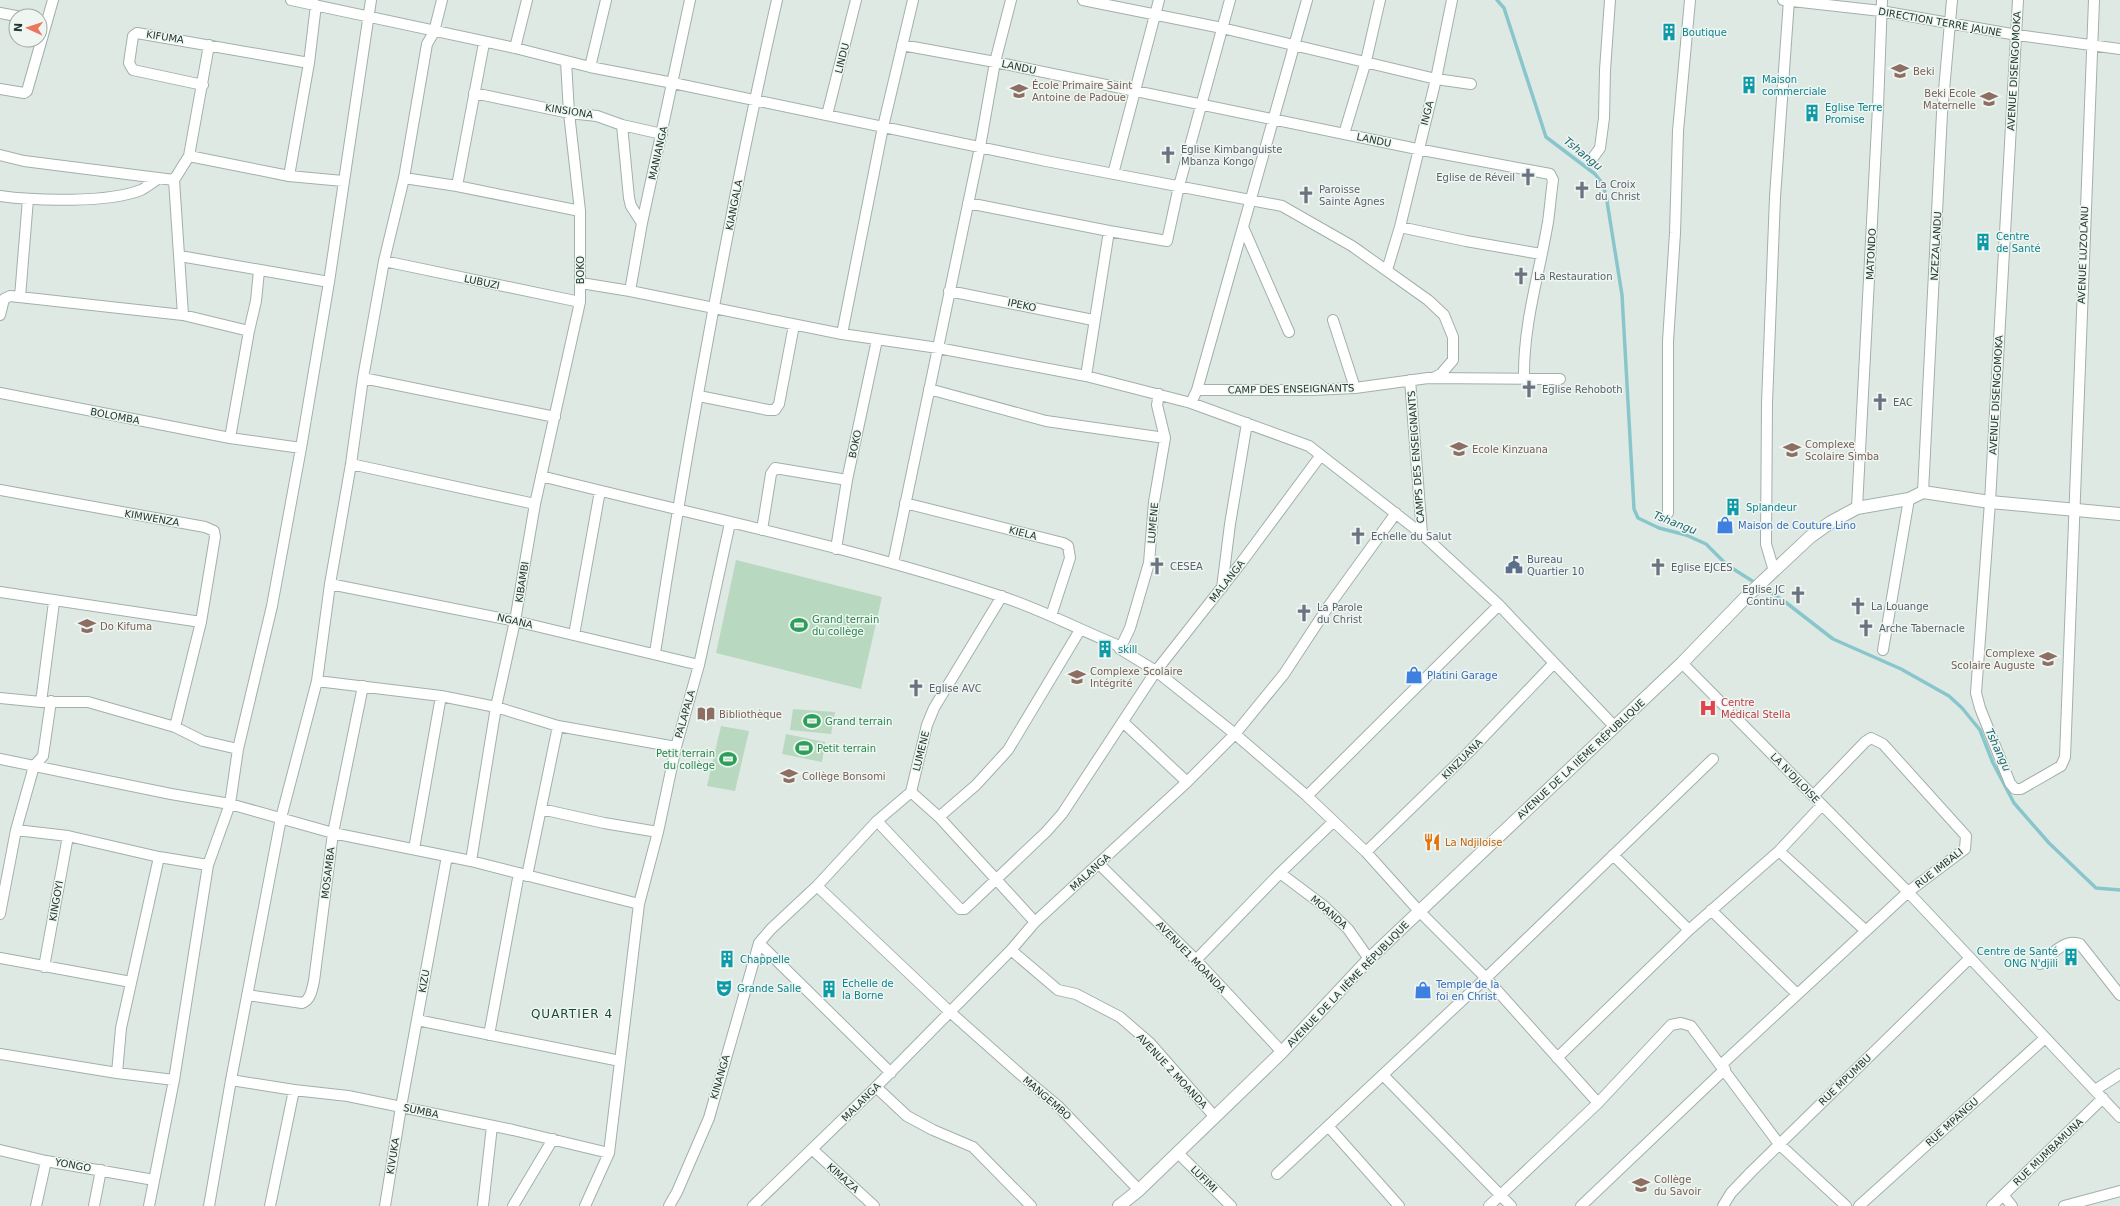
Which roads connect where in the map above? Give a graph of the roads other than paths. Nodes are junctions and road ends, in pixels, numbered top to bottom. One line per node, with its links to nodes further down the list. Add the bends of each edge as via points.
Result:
1 (53, 0): 27 (street)
2 (291, 0): 25 (street)
3 (371, 0): 28 (street)
4 (442, 0): 32 (street)
5 (527, 0): 40 (street)
6 (606, 0): 46 (street)
7 (690, 0): 48 (street, MANIANGA)
8 (777, 0): 54 (street, KIANGALA)
9 (856, 0): 57 (street, LINDU)
10 (913, 0): 38 (street)
11 (1011, 0): 44 (street)
12 (1083, 0): 29 (street)
13 (1159, 0): 29 (street)
14 (1230, 0): 31 (street)
15 (1307, 0): 35 (street)
16 (1380, 0): 43 (street)
17 (1452, 0): 47 (street, INGA)
18 (1610, 0): 67 (street, via 1604,118 1600,148)
19 (1690, 0): 140 (street, via 1678,132 1668,341)
20 (1787, 0): 26 (street, DIRECTION TERRE JAUNE); 147 (street, via 1775,197 1767,403 1766,544)
21 (1882, 0): 26 (street, MATONDO)
22 (1952, 0): 30 (street, NZEZALANDU)
23 (2018, 0): 33 (street, AVENUE DISENGOMOKA)
24 (2094, 0): 37 (street, AVENUE LUZOLANU)
25 (316, 5): 28 (street); 45 (street)
26 (1881, 11): 30 (street, DIRECTION TERRE JAUNE); 137 (street, MATONDO)
27 (48, 12)
28 (368, 16): 32 (street); 73 (street)
29 (1156, 16): 31 (street); 52 (street)
30 (1949, 23): 33 (street, DIRECTION TERRE JAUNE); 131 (street, NZEZALANDU, via 1942,113)
31 (1222, 28): 35 (street); 55 (street)
32 (434, 32): 34 (street); 71 (street, via 426,48)
33 (2017, 35): 37 (street, DIRECTION TERRE JAUNE); 133 (street, AVENUE DISENGOMOKA)
34 (484, 43): 40 (street); 53 (street)
35 (1295, 44): 43 (street); 58 (street)
36 (209, 45): 45 (street, KIFUMA); 50 (street); 50 (street, KIFUMA, via 137,33 132,38 129,63 133,70)
37 (2091, 45): 41 (street, DIRECTION TERRE JAUNE); 138 (street, AVENUE LUZOLANU)
38 (902, 46): 44 (street, LANDU); 60 (street)
39 (37, 48): 51 (street, via 27,91 24,93)
40 (515, 48): 42 (street)
41 (2120, 49)
42 (566, 61): 46 (street); 56 (street, BOKO)
43 (1366, 61): 47 (street); 62 (street)
44 (995, 62): 52 (street, LANDU); 63 (street)
45 (309, 63): 69 (street)
46 (590, 67): 48 (street)
47 (1436, 79): 49 (street); 64 (street, INGA)
48 (673, 83): 54 (street); 61 (street, MANIANGA)
49 (1471, 84)
50 (203, 85): 66 (street)
51 (0, 90)
52 (1135, 92): 55 (street, LANDU); 68 (street)
53 (474, 94): 56 (street, KINSIONA); 74 (street)
54 (754, 100): 57 (street); 96 (street, KIANGALA)
55 (1202, 105): 58 (street, LANDU); 75 (street)
56 (569, 113): 59 (street, KINSIONA, via 597,116); 80 (street, BOKO)
57 (828, 116): 60 (street)
58 (1273, 118): 62 (street, LANDU); 78 (street)
59 (622, 126): 61 (street, KINSIONA); 81 (street, via 629,198)
60 (883, 127): 63 (street); 104 (street)
61 (662, 134): 81 (street, MANIANGA)
62 (1344, 134): 64 (street, LANDU)
63 (980, 147): 68 (street); 79 (street)
64 (1417, 149): 83 (street, INGA); 85 (street, LANDU, via 1550,174 1553,180)
65 (0, 155): 70 (street)
66 (189, 156): 69 (street); 72 (street)
67 (1592, 159)
68 (1113, 174): 75 (street)
69 (289, 176): 73 (street)
70 (159, 178): 72 (street); 77 (street, via 142,190 127,194 95,199)
71 (404, 178): 74 (street); 87 (street)
72 (174, 180): 86 (street)
73 (343, 182): 90 (street)
74 (457, 186): 80 (street)
75 (1179, 186): 78 (street); 84 (street, via 1167,241)
76 (0, 196): 77 (street)
77 (28, 199): 94 (street)
78 (1249, 200): 82 (street); 88 (street, via 1282,206 1352,246)
79 (968, 203): 84 (street); 93 (street)
80 (580, 211): 91 (street, BOKO)
81 (642, 223): 92 (street, MANIANGA)
82 (1242, 227): 103 (street); 115 (street)
83 (1400, 227): 85 (street); 88 (street, INGA)
84 (1109, 231): 99 (street)
85 (1540, 254): 112 (street, via 1527,328)
86 (180, 256): 89 (street); 98 (street)
87 (384, 261): 95 (street, LUBUZI); 108 (street)
88 (1387, 270): 109 (street, via 1428,300 1444,316 1453,337 1453,360 1441,374)
89 (259, 271): 90 (street); 102 (street)
90 (329, 282): 124 (street)
91 (581, 282): 92 (street); 95 (street, BOKO)
92 (630, 291): 96 (street)
93 (950, 291): 99 (street, IPEKO); 106 (street)
94 (20, 297): 97 (street, via 7,296); 98 (street)
95 (580, 302): 120 (street, BOKO)
96 (714, 309): 101 (street); 118 (street)
97 (0, 315)
98 (183, 315): 102 (street)
99 (1094, 320): 107 (street)
100 (1333, 320): 113 (street)
101 (794, 325): 104 (street); 118 (street, via 776,410)
102 (249, 331): 122 (street)
103 (1289, 332)
104 (842, 334): 105 (street)
105 (878, 340): 106 (street); 128 (street, BOKO)
106 (938, 348): 107 (street); 114 (street)
107 (1086, 376): 117 (street)
108 (363, 378): 120 (street); 126 (street)
109 (1433, 378): 111 (street, CAMP DES ENSEIGNANTS); 112 (street)
110 (1560, 379): 112 (street)
111 (1410, 380): 113 (street, CAMP DES ENSEIGNANTS); 144 (street, CAMPS DES ENSEIGNANTS)
112 (1524, 380)
113 (1355, 388): 115 (street, CAMP DES ENSEIGNANTS)
114 (929, 389): 123 (street, via 1046,421); 134 (street)
115 (1197, 390): 119 (street)
116 (0, 393): 122 (street, BOLOMBA)
117 (1158, 394): 119 (street); 123 (street, LUMENE, via 1157,405)
118 (699, 396): 136 (street)
119 (1191, 403): 121 (street)
120 (555, 417): 127 (street, BOKO)
121 (1247, 424): 125 (street, via 1309,446); 149 (street)
122 (230, 438): 124 (street, BOLOMBA)
123 (1165, 438): 159 (street, LUMENE, via 1154,502 1150,562 1130,628)
124 (301, 448): 179 (street, via 272,606)
125 (1320, 455): 139 (street); 149 (street, MALANGA)
126 (351, 464): 135 (street); 148 (street)
127 (541, 476): 130 (street); 135 (street, KIBAMBI)
128 (848, 480): 143 (street, via 775,468 771,474); 145 (street, BOKO)
129 (0, 490): 156 (street, KIMWENZA, via 205,527 214,531)
130 (600, 491): 136 (street); 158 (street)
131 (1923, 492): 132 (street, AVENUE DE LA IIÈME RÉPUBLIQUE); 133 (street)
132 (1908, 499): 137 (street, AVENUE DE LA IIÈME RÉPUBLIQUE); 160 (street)
133 (1990, 502): 138 (street); 184 (street, AVENUE DISENGOMOKA, via 1976,693)
134 (905, 503): 146 (street); 154 (street, KIELA, via 1068,546 1070,558)
135 (535, 504): 155 (street, KIBAMBI)
136 (677, 508): 142 (street); 161 (street)
137 (1857, 508): 147 (street, AVENUE DE LA IIÈME RÉPUBLIQUE, via 1810,537)
138 (2074, 509): 141 (street); 184 (street, AVENUE LUZOLANU, via 2065,757 2061,766 2021,789 2015,789)
139 (1396, 513): 144 (street); 177 (street, MALANGA, via 1346,581 1284,674)
140 (1668, 513)
141 (2120, 514)
142 (730, 523): 143 (street); 164 (street, PALAPALA)
143 (762, 530): 145 (street)
144 (1422, 534): 153 (street)
145 (836, 549): 146 (street)
146 (893, 563): 151 (street)
147 (1774, 570): 163 (street, AVENUE DE LA IIÈME RÉPUBLIQUE)
148 (330, 584): 155 (street, NGANA); 166 (street)
149 (1222, 588): 165 (street, MALANGA)
150 (0, 592): 152 (street)
151 (1002, 596): 154 (street); 185 (street, LUMENE, via 934,708 927,725)
152 (54, 602): 156 (street); 171 (street)
153 (1498, 604): 162 (street); 186 (street)
154 (1051, 616): 157 (street)
155 (515, 621): 158 (street, NGANA); 172 (street, KIBAMBI)
156 (201, 622): 175 (street, KIMWENZA)
157 (1080, 630): 159 (street, via 1117,645); 191 (street, via 1008,750 976,785)
158 (574, 636): 161 (street, NGANA)
159 (1120, 649): 165 (street)
160 (1883, 650)
161 (654, 653): 164 (street, NGANA)
162 (1554, 663): 176 (street); 201 (street, KINZUANA, via 1468,753)
163 (1682, 663): 176 (street, AVENUE DE LA IIÈME RÉPUBLIQUE); 187 (street, LA N'DJLOISE)
164 (699, 665): 178 (street, PALAPALA)
165 (1156, 671): 173 (street, MALANGA); 177 (street)
166 (317, 680): 167 (street); 192 (street)
167 (363, 686): 168 (street); 197 (street, MOSAMBA)
168 (441, 696): 172 (street); 199 (street)
169 (0, 698): 171 (street)
170 (51, 701): 171 (street); 175 (street, via 88,702); 182 (street, via 43,756)
171 (41, 702)
172 (496, 707): 174 (street); 205 (street)
173 (1123, 722): 183 (street); 210 (street, MALANGA, via 1062,814)
174 (558, 726): 178 (street); 190 (street)
175 (175, 727): 179 (street, via 203,741)
176 (1615, 727): 215 (street, AVENUE DE LA IIÈME RÉPUBLIQUE)
177 (1236, 734): 183 (street, MALANGA); 186 (street)
178 (676, 747): 196 (street, PALAPALA)
179 (238, 749): 188 (street)
180 (0, 759): 182 (street)
181 (1713, 759): 202 (street)
182 (34, 766): 188 (street); 195 (street)
183 (1187, 782): 206 (street, MALANGA)
184 (2010, 783)
185 (911, 792): 191 (street); 193 (street, KINANGA)
186 (1307, 796): 194 (street)
187 (1814, 796): 189 (street, LA N'DJLOISE); 212 (street, RUE IMBALI, via 1871,738 1883,744 1966,836 1965,849)
188 (230, 804): 192 (street); 207 (street)
189 (1822, 805): 200 (street); 212 (street, LA N'DJLOISE)
190 (541, 809): 196 (street); 209 (street)
191 (938, 817): 210 (street)
192 (281, 818): 197 (street); 231 (street)
193 (877, 821): 210 (street, MALANGA, via 960,908 965,909); 211 (street, KINANGA)
194 (1333, 822): 201 (street); 208 (street)
195 (16, 830): 198 (street); 216 (street)
196 (658, 832): 213 (street, PALAPALA)
197 (333, 833): 199 (street); 231 (street, MOSAMBA, via 314,981 307,1001 302,1003)
198 (68, 836): 204 (street); 227 (street, KINGOYI)
199 (414, 849): 203 (street)
200 (1779, 850): 214 (street); 219 (street)
201 (1366, 852): 215 (street)
202 (1613, 855): 218 (street); 228 (street)
203 (447, 856): 205 (street); 234 (street, KIZU)
204 (159, 857): 207 (street); 229 (street)
205 (471, 861): 209 (street)
206 (1099, 864): 217 (street, MALANGA); 225 (street, AVENUE1 MOANDA)
207 (208, 865): 246 (street)
208 (1280, 873): 224 (street, MOANDA, via 1324,906 1348,929); 225 (street)
209 (523, 874): 213 (street); 235 (street)
210 (995, 879): 217 (street)
211 (817, 886): 220 (street, KINANGA, via 771,929); 233 (street)
212 (1908, 892): 219 (street, RUE IMBALI); 223 (street, LA N'DJLOISE)
213 (639, 904): 240 (street)
214 (1711, 910): 218 (street); 230 (street)
215 (1419, 911): 224 (street, AVENUE DE LA IIÈME RÉPUBLIQUE); 228 (street)
216 (0, 914)
217 (1035, 922): 221 (street, MALANGA)
218 (1688, 930): 239 (street)
219 (1866, 931): 230 (street, RUE IMBALI)
220 (759, 944): 242 (street); 281 (street, KINANGA, via 709,1118 678,1192)
221 (1010, 950): 233 (street, MALANGA); 254 (street, AVENUE 2 MOANDA, via 1058,990 1076,994 1120,1017 1150,1043)
222 (0, 958): 227 (street)
223 (1970, 958): 236 (street, LA N'DJLOISE); 259 (street, RUE MPUMBU)
224 (1369, 959): 237 (street, AVENUE DE LA IIÈME RÉPUBLIQUE)
225 (1196, 960): 237 (street, AVENUE1 MOANDA)
226 (2040, 964): 232 (street, via 2066,943 2074,941 2080,944)
227 (44, 967): 229 (street)
228 (1486, 978): 239 (street); 244 (street)
229 (131, 982): 243 (street, via 121,1028)
230 (1796, 994): 241 (street, RUE IMBALI)
231 (247, 995): 247 (street)
232 (2120, 995)
233 (950, 1012): 242 (street, MALANGA); 268 (street, MANGEMBO, via 1058,1106)
234 (416, 1020): 235 (street); 253 (street, KIZU)
235 (488, 1035): 240 (street)
236 (2045, 1038): 250 (street, LA N'DJLOISE); 293 (street, RUE MPANGU)
237 (1282, 1052): 254 (street, AVENUE DE LA IIÈME RÉPUBLIQUE)
238 (0, 1054): 243 (street)
239 (1557, 1058): 252 (street)
240 (620, 1061): 263 (street)
241 (1723, 1067): 252 (street, via 1691,1026 1681,1023 1671,1025); 259 (street); 290 (street, RUE IMBALI)
242 (891, 1072): 248 (street, MALANGA)
243 (117, 1073): 246 (street)
244 (1383, 1074): 257 (street); 270 (street)
245 (2120, 1074): 250 (street)
246 (174, 1080): 267 (street)
247 (231, 1080): 249 (street, SUMBA); 276 (street)
248 (876, 1087): 261 (street, MALANGA); 284 (street, via 907,1116 973,1146)
249 (294, 1090): 253 (street, SUMBA, via 348,1096); 277 (street)
250 (2095, 1090): 251 (street, LA N'DJLOISE)
251 (2103, 1098): 255 (street, LA N'DJLOISE); 271 (street, RUE MUMBAMUNA)
252 (1598, 1103): 270 (street)
253 (401, 1107): 256 (street, SUMBA); 278 (street, KIVUKA)
254 (1214, 1116): 262 (street, AVENUE DE LA IIÈME RÉPUBLIQUE)
255 (2120, 1117)
256 (492, 1126): 258 (street, SUMBA); 279 (street)
257 (1328, 1126): 266 (street); 287 (street)
258 (553, 1139): 263 (street, SUMBA); 280 (street)
259 (1779, 1144): 291 (street, RUE MPUMBU, via 1731,1193); 292 (street)
260 (0, 1150): 264 (street, YONGO)
261 (813, 1150): 282 (street, MALANGA); 283 (street, KIMAZA)
262 (1177, 1152): 268 (street, AVENUE DE LA IIÈME RÉPUBLIQUE); 286 (street, LUFIMI)
263 (609, 1153): 272 (street)
264 (46, 1160): 265 (street, YONGO); 273 (street, YONGO)
265 (101, 1170): 267 (street, YONGO); 274 (street, YONGO)
266 (1277, 1174)
267 (154, 1180): 275 (street)
268 (1139, 1190): 285 (street, AVENUE DE LA IIÈME RÉPUBLIQUE)
269 (2120, 1191): 296 (street)
270 (1501, 1195): 288 (street); 289 (street)
271 (2004, 1196): 294 (street, RUE MUMBAMUNA); 295 (street)
272 (588, 1205)
273 (36, 1206)
274 (94, 1206)
275 (149, 1206)
276 (209, 1206)
277 (270, 1206)
278 (385, 1206)
279 (483, 1206)
280 (513, 1206)
281 (669, 1206)
282 (753, 1206)
283 (874, 1206)
284 (1030, 1206)
285 (1119, 1206)
286 (1231, 1206)
287 (1399, 1206)
288 (1489, 1206)
289 (1512, 1206)
290 (1581, 1206)
291 (1723, 1206)
292 (1846, 1206)
293 (1859, 1206)
294 (1992, 1206)
295 (2012, 1206)
296 (2064, 1206)

